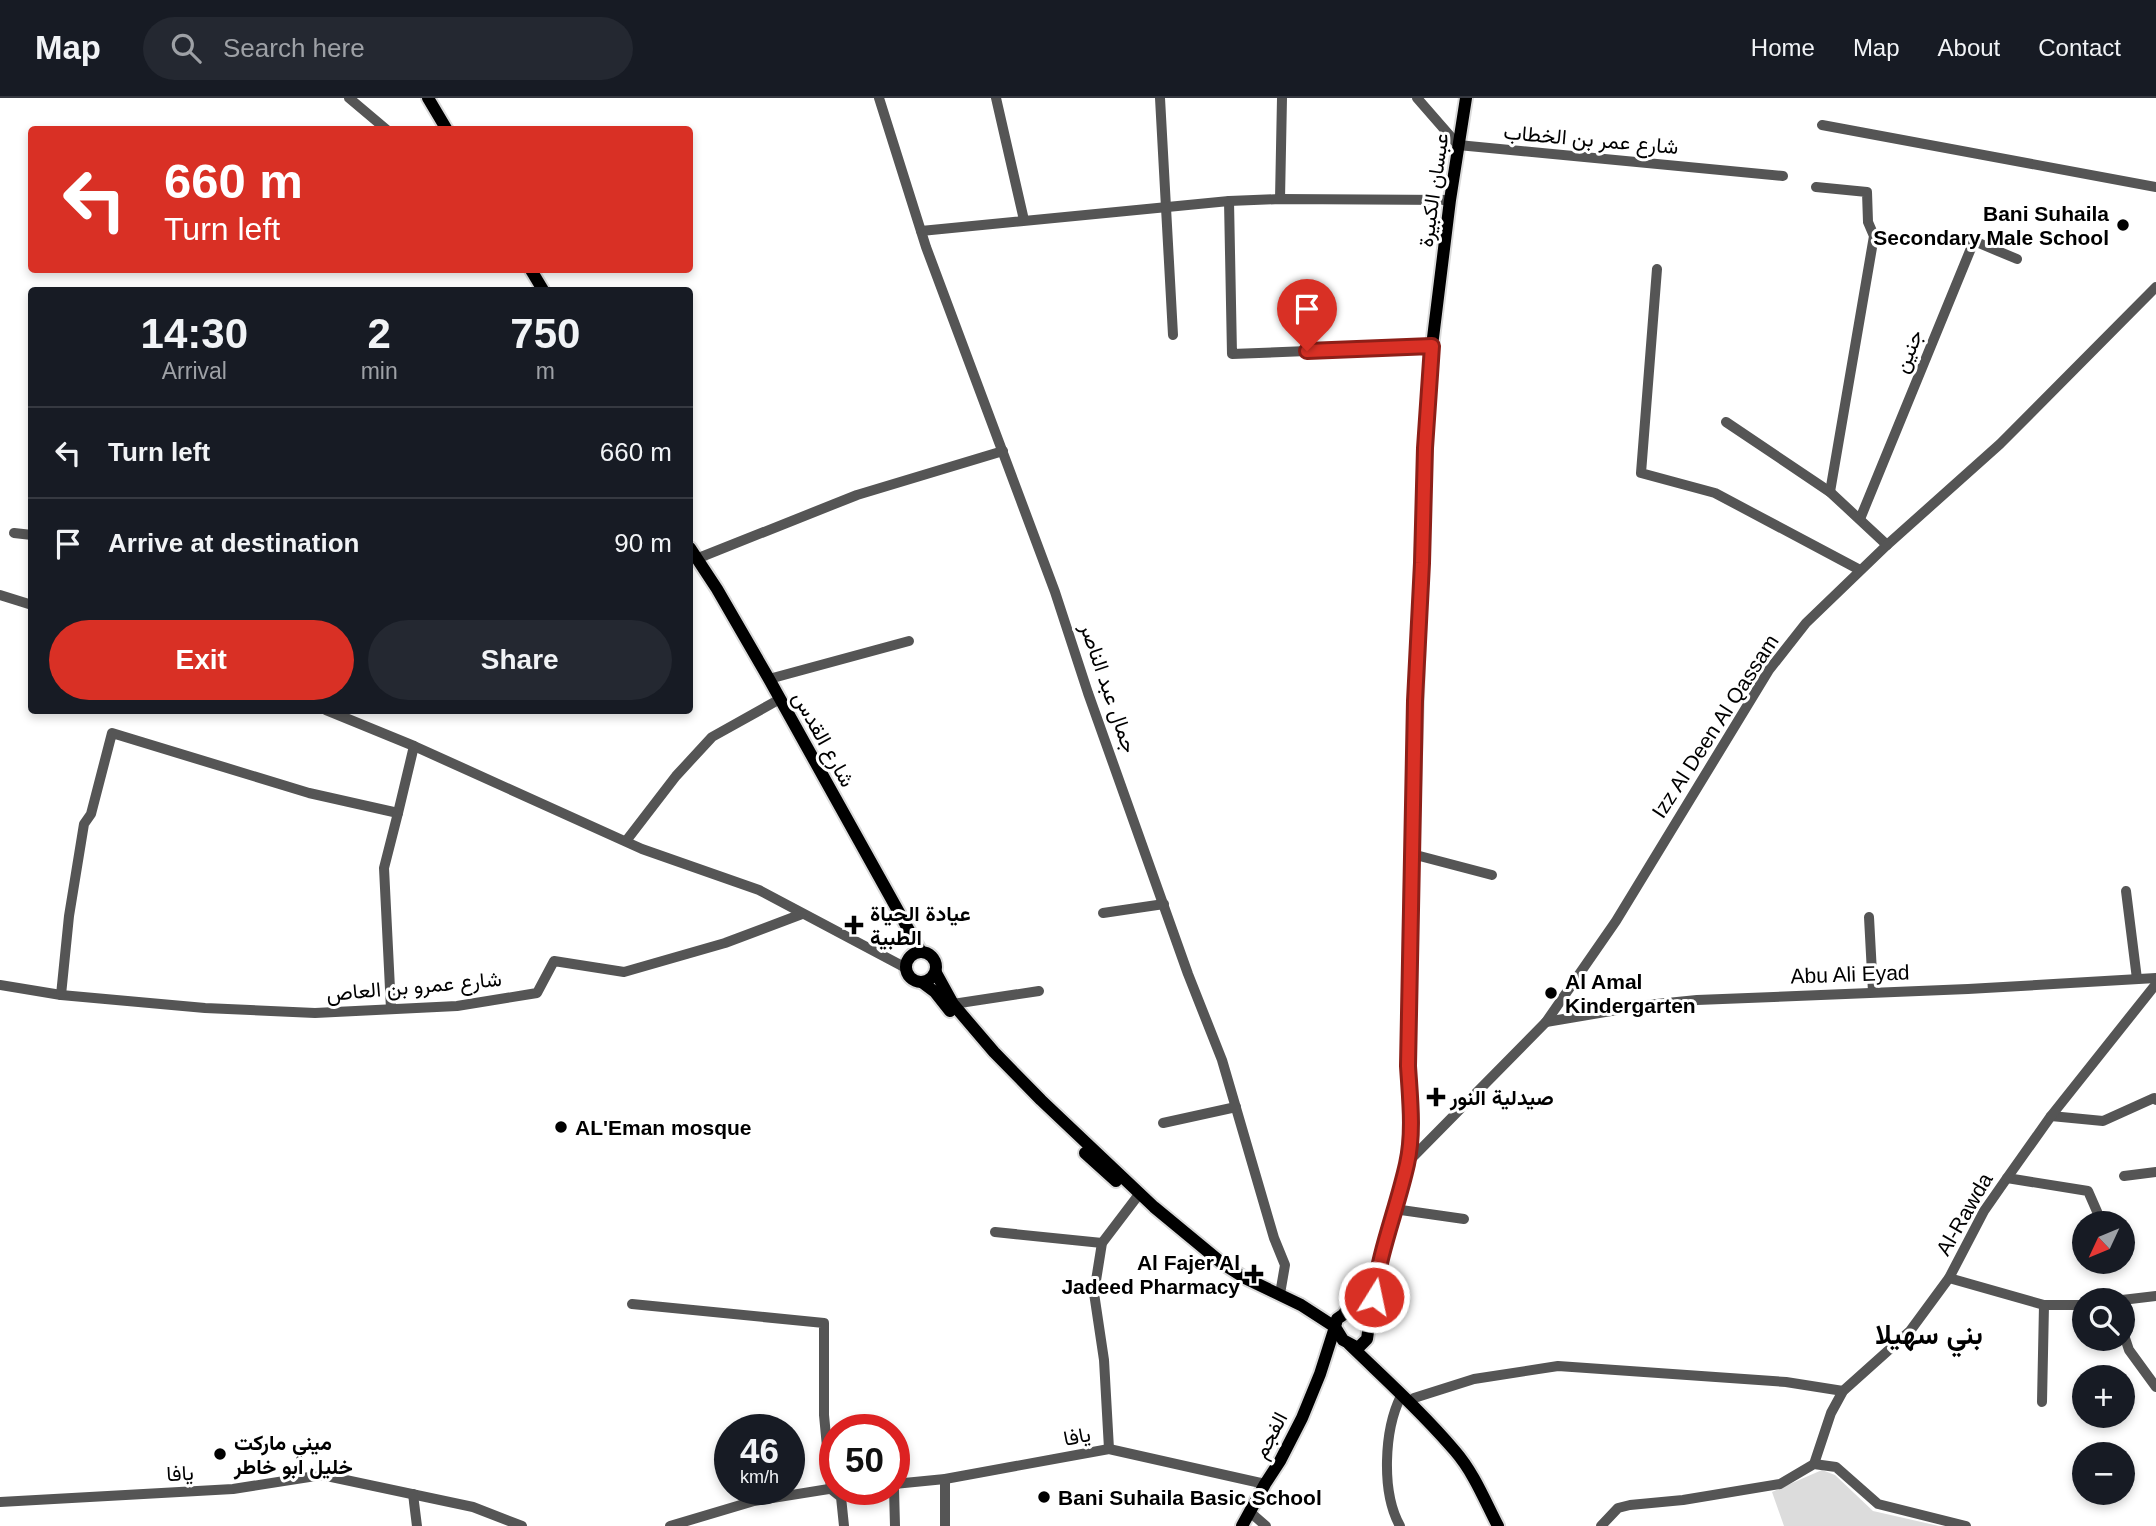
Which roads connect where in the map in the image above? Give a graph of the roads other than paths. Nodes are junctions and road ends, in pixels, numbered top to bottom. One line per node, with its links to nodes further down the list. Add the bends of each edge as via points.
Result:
1 (349, 98): 10 (street)
2 (428, 98): 11 (main road)
3 (879, 98): 21 (street, جمال عبد الناصر)
4 (996, 98): 20 (street)
5 (1160, 98): 19 (street)
6 (1282, 98): 16 (street)
7 (1416, 98): 12 (street)
8 (1466, 98): 12 (main road, عبسان الكبيرة)
9 (1822, 125): 15 (street)
10 (382, 126)
11 (445, 126)
12 (1458, 145): 13 (street, شارع عمر بن الخطاب); 17 (main road, عبسان الكبيرة)
13 (1783, 176)
14 (1816, 187): 29 (street, via 1867,192 1868,222 1874,236)
15 (2156, 187)
16 (1280, 200): 17 (street); 18 (street)
17 (1450, 200): 26 (main road, عبسان الكبيرة)
18 (1229, 201): 19 (street); 26 (street, via 1232,354)
19 (1166, 207): 20 (street); 25 (street)
20 (1024, 220): 21 (street)
21 (921, 231): 28 (street, جمال عبد الناصر)
22 (2017, 260): 30 (street, جنين, via 1974,242)
23 (1657, 269): 35 (street, via 1642,473 1715,493)
24 (2156, 287): 33 (street, Izz Al Deen Al Qassam, via 2000,444)
25 (1173, 335)
26 (1432, 346): 45 (main road, عبسان الكبيرة)
27 (1726, 422): 29 (street)
28 (1003, 452): 34 (street, via 857,495); 48 (street, جمال عبد الناصر)
29 (1830, 492): 30 (street)
30 (1860, 519): 33 (street)
31 (13, 533): 32 (street)
32 (28, 535)
33 (1887, 545): 35 (street, Izz Al Deen Al Qassam)
34 (693, 554): 39 (main road, شارع القدس)
35 (1860, 570): 65 (street, Izz Al Deen Al Qassam, via 1805,623 1769,670 1616,921)
36 (0, 595): 37 (street)
37 (28, 604)
38 (909, 641): 39 (street)
39 (769, 679): 40 (main road, شارع القدس)
40 (780, 699): 44 (street, via 712,737); 52 (main road, شارع القدس)
41 (336, 714): 42 (street)
42 (414, 746): 43 (street); 44 (street)
43 (398, 813): 62 (street, via 309,793 112,733 91,814 84,824); 64 (street, via 384,868)
44 (626, 841): 50 (street, via 758,890)
45 (1412, 854): 46 (street); 70 (main road, عبسان الكبيرة)
46 (1492, 875)
47 (2126, 891): 56 (street)
48 (1164, 904): 49 (street); 67 (street, جمال عبد الناصر)
49 (1103, 913)
50 (802, 914): 53 (street); 64 (street, شارع عمرو بن العاص, via 725,943 624,972 554,961 537,993 457,1006)
51 (1869, 917): 61 (street)
52 (920, 952): 53 (main road, via 910,957); 54 (main road, via 935,960)
53 (906, 968): 57 (main road, via 912,979)
54 (936, 973): 57 (main road); 63 (main road)
55 (2156, 978): 56 (street, Abu Ali Eyad)
56 (2137, 979): 61 (street, Abu Ali Eyad)
57 (923, 982): 74 (main road, via 1031,1100 1103,1171)
58 (2156, 984): 68 (street, Al-Rawda)
59 (0, 985): 62 (street, شارع عمرو بن العاص)
60 (1039, 991): 63 (street)
61 (1873, 992): 65 (street, Abu Ali Eyad, via 1697,1000)
62 (61, 995): 64 (street, شارع عمرو بن العاص, via 315,1013)
63 (953, 1003): 74 (main road, via 994,1052)
64 (391, 1009)
65 (1546, 1022): 70 (street, Izz Al Deen Al Qassam)
66 (2156, 1101): 68 (street, via 2154,1098 2103,1121)
67 (1236, 1107): 69 (street); 82 (street, جمال عبد الناصر, via 1285,1265)
68 (2051, 1116): 73 (street, Al-Rawda)
69 (1163, 1123)
70 (1408, 1162): 75 (main road, عبسان الكبيرة)
71 (2156, 1172): 72 (street)
72 (2124, 1176)
73 (2007, 1178): 76 (street, via 2088,1191); 81 (street, Al-Rawda)
74 (1139, 1195): 79 (street); 82 (main road, via 1223,1264)
75 (1394, 1209): 77 (street); 80 (main road, عبسان الكبيرة)
76 (2097, 1211)
77 (1464, 1219)
78 (995, 1233): 79 (street)
79 (1102, 1243): 101 (street, via 1094,1293 1104,1360)
80 (1376, 1276): 89 (main road, via 1362,1297); 91 (main road, عبسان الكبيرة)
81 (1949, 1278): 86 (street); 97 (street, Al-Rawda, via 1910,1331)
82 (1280, 1294): 88 (main road)
83 (2156, 1296): 84 (street)
84 (2135, 1298)
85 (632, 1304): 100 (street, via 824,1323)
86 (2044, 1305): 87 (street); 99 (street)
87 (2072, 1305)
88 (1310, 1310): 89 (main road); 90 (main road)
89 (1343, 1313): 90 (main road); 91 (main road, via 1359,1313)
90 (1335, 1327): 92 (main road); 94 (main road, الفجم)
91 (1369, 1328): 92 (main road, via 1360,1347); 95 (main road, عبسان الكبيرة, via 1372,1356)
92 (1347, 1343): 94 (main road, via 1335,1345); 95 (main road)
93 (2130, 1351): 96 (street)
94 (1325, 1358): 105 (main road, الفجم, via 1293,1436)
95 (1380, 1372): 98 (main road)
96 (2156, 1387)
97 (1843, 1391): 98 (street, via 1786,1382 1559,1366); 102 (street, Al-Rawda, via 1830,1413)
98 (1404, 1394): 120 (street, via 1391,1427 1387,1481 1390,1504); 121 (main road, via 1456,1452); 122 (main road, via 1445,1428 1465,1452)
99 (2042, 1402)
100 (824, 1414)
101 (1109, 1449): 103 (street, يافا); 105 (street, يافا)
102 (1814, 1464): 123 (street, via 1780,1484 1618,1508); 124 (street, via 1836,1467 1878,1504)
103 (945, 1479): 104 (street, يافا); 117 (street)
104 (910, 1482)
105 (1265, 1484): 111 (main road, الفجم)
106 (819, 1491): 114 (street, via 754,1501)
107 (413, 1493): 108 (street, يافا, via 322,1475 233,1489); 112 (street); 113 (street, يافا, via 473,1507)
108 (0, 1503)
109 (842, 1505): 115 (street)
110 (894, 1505): 116 (street)
111 (1251, 1513): 118 (main road, الفجم); 119 (street)
112 (417, 1526)
113 (522, 1526)
114 (670, 1526)
115 (844, 1526)
116 (895, 1526)
117 (945, 1526)
118 (1242, 1526)
119 (1266, 1526)
120 (1400, 1526)
121 (1498, 1526)
122 (1505, 1526)
123 (1601, 1526)
124 (1966, 1526)

